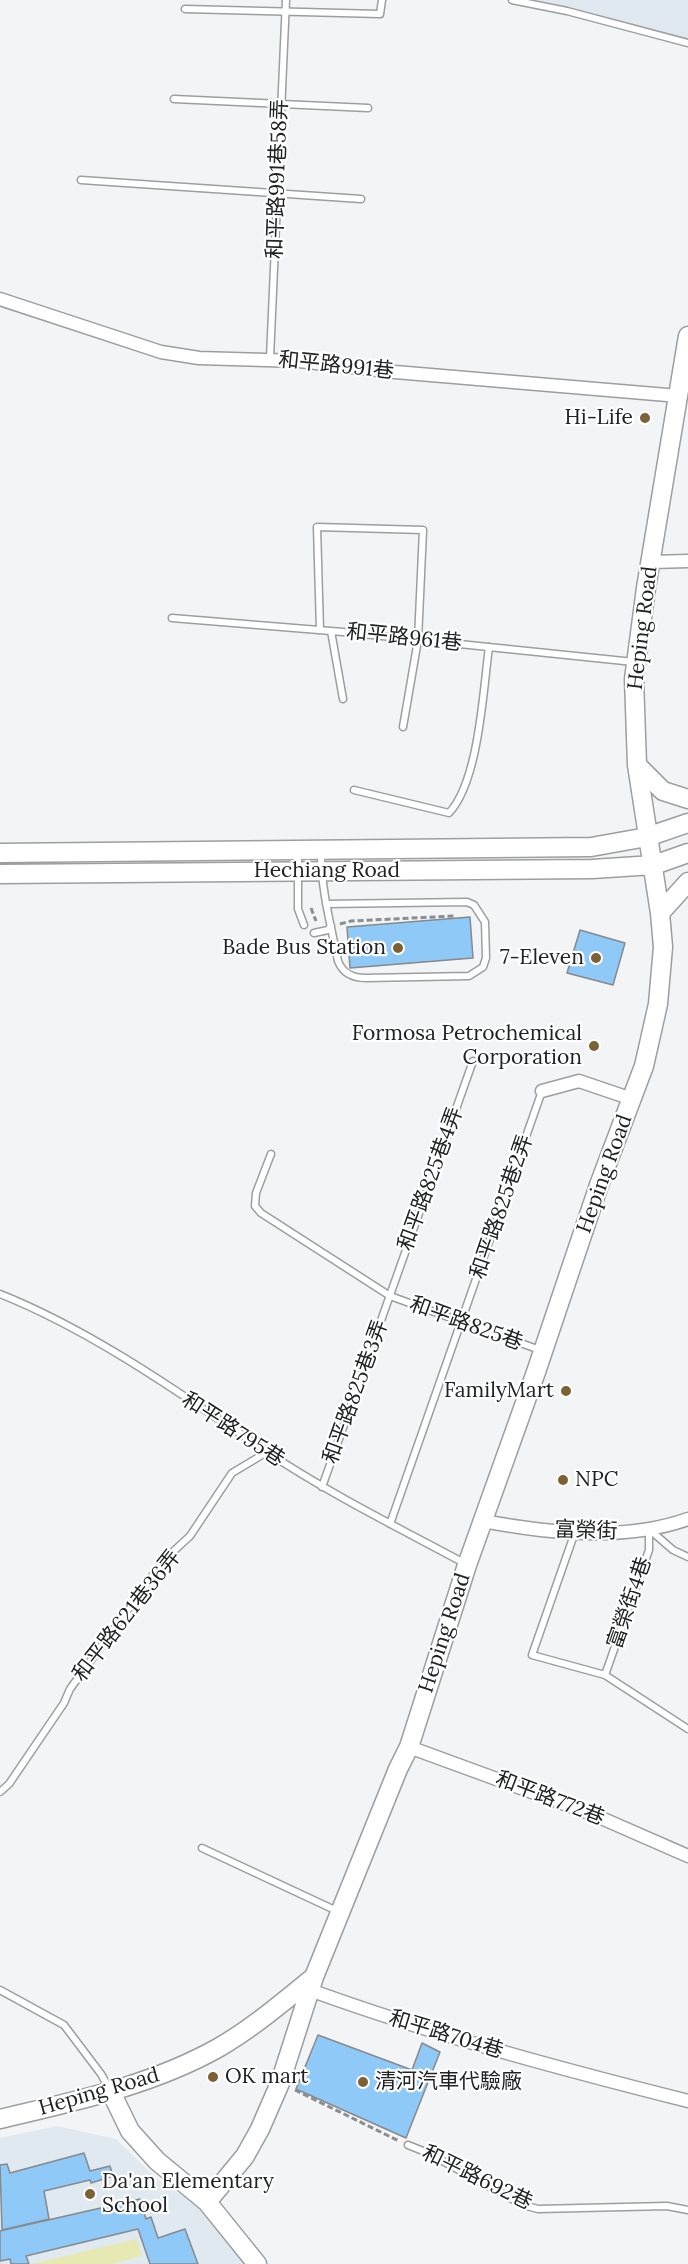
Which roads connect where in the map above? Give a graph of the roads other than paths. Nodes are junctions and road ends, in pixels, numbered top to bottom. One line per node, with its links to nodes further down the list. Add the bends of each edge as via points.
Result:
1 (286, 0): 5 (lane, 和平路991巷58弄)
2 (382, 0): 5 (lane, via 380,14)
3 (512, 0): 6 (lane)
4 (185, 9): 5 (lane)
5 (285, 12): 8 (lane, 和平路991巷58弄)
6 (688, 44)
7 (174, 99): 8 (lane)
8 (281, 103): 9 (lane); 11 (lane, 和平路991巷58弄)
9 (368, 108)
10 (81, 180): 11 (lane)
11 (277, 193): 12 (lane); 15 (lane, 和平路991巷58弄)
12 (361, 199)
13 (0, 299): 15 (street, 和平路991巷, via 161,352 199,358)
14 (688, 336): 16 (street, Heping Road)
15 (270, 358): 16 (street, 和平路991巷)
16 (679, 396): 18 (street, Heping Road)
17 (688, 561): 18 (street)
18 (651, 562): 24 (street, Heping Road)
19 (172, 618): 20 (lane, 和平路961巷)
20 (320, 630): 21 (lane, 和平路961巷); 22 (lane, via 317,527 423,530)
21 (331, 631): 22 (lane, 和平路961巷); 25 (lane)
22 (418, 640): 23 (lane, 和平路961巷); 26 (lane)
23 (489, 647): 24 (lane, 和平路961巷); 28 (lane, via 473,764 458,804 449,813)
24 (635, 662): 27 (street, Heping Road)
25 (343, 699)
26 (403, 727)
27 (637, 765): 29 (street, via 663,791); 31 (street, Heping Road)
28 (354, 790)
29 (688, 799)
30 (688, 823): 31 (street, Hechiang Road)
31 (647, 837): 32 (street, Hechiang Road, via 591,846); 36 (street, Heping Road)
32 (321, 849): 33 (street, Hechiang Road); 38 (lane)
33 (297, 850): 34 (street, Hechiang Road); 37 (lane)
34 (0, 853)
35 (688, 854): 36 (street, Hechiang Road)
36 (654, 865): 38 (street, Hechiang Road); 42 (street, Heping Road)
37 (298, 871): 38 (street, Hechiang Road); 39 (street, Hechiang Road); 43 (lane, via 298,909)
38 (321, 871): 41 (lane)
39 (0, 874)
40 (688, 882): 42 (street)
41 (326, 904): 44 (lane); 44 (lane, via 467,902 474,905 485,922 486,958 483,967 469,975 350,976 341,969)
42 (660, 913): 48 (street, Heping Road, via 663,947 658,1004 644,1066)
43 (304, 925)
44 (331, 926): 45 (lane)
45 (314, 933)
46 (473, 1061): 51 (lane, 和平路825巷4弄)
47 (542, 1091): 48 (street, via 579,1081); 52 (lane, 和平路825巷2弄)
48 (632, 1098): 53 (street, Heping Road)
49 (271, 1154): 51 (lane, 和平路825巷, via 255,1206)
50 (0, 1294): 54 (lane, 和平路795巷, via 102,1346)
51 (390, 1296): 52 (lane, 和平路825巷); 55 (lane, 和平路825巷3弄)
52 (461, 1322): 53 (lane, 和平路825巷); 58 (lane, 和平路825巷2弄)
53 (543, 1352): 57 (street, Heping Road)
54 (267, 1452): 55 (lane, 和平路795巷); 66 (lane, 和平路621巷36弄, via 232,1473 190,1536 164,1560 70,1689 34,1749)
55 (322, 1487): 58 (lane, 和平路795巷)
56 (688, 1519): 59 (street, 富榮街)
57 (483, 1521): 60 (street, 富榮街, via 526,1529); 62 (street, Heping Road)
58 (390, 1524): 62 (lane, 和平路795巷)
59 (649, 1530): 60 (street, 富榮街); 61 (lane); 63 (lane, 富榮街4巷, via 649,1550)
60 (575, 1531): 63 (lane, via 532,1654)
61 (688, 1557)
62 (466, 1565): 65 (street, Heping Road)
63 (605, 1675): 64 (lane)
64 (688, 1729)
65 (409, 1747): 68 (street, 和平路772巷, via 592,1814); 69 (street, Heping Road)
66 (0, 1792)
67 (202, 1848): 69 (lane)
68 (688, 1857)
69 (341, 1913): 70 (street, Heping Road)
70 (312, 1983): 72 (street, Heping Road, via 219,2048 156,2077); 73 (street, 和平路704巷, via 377,2014); 76 (street, Heping Road, via 280,2083 260,2129 245,2156)
71 (0, 1990): 72 (lane, via 64,2025)
72 (111, 2092): 74 (street, Heping Road); 76 (street, via 130,2131 157,2161)
73 (688, 2101)
74 (0, 2119)
75 (408, 2145): 77 (lane, 和平路692巷, via 538,2209 668,2206)
76 (207, 2202): 78 (street)
77 (688, 2210)
78 (257, 2264)

